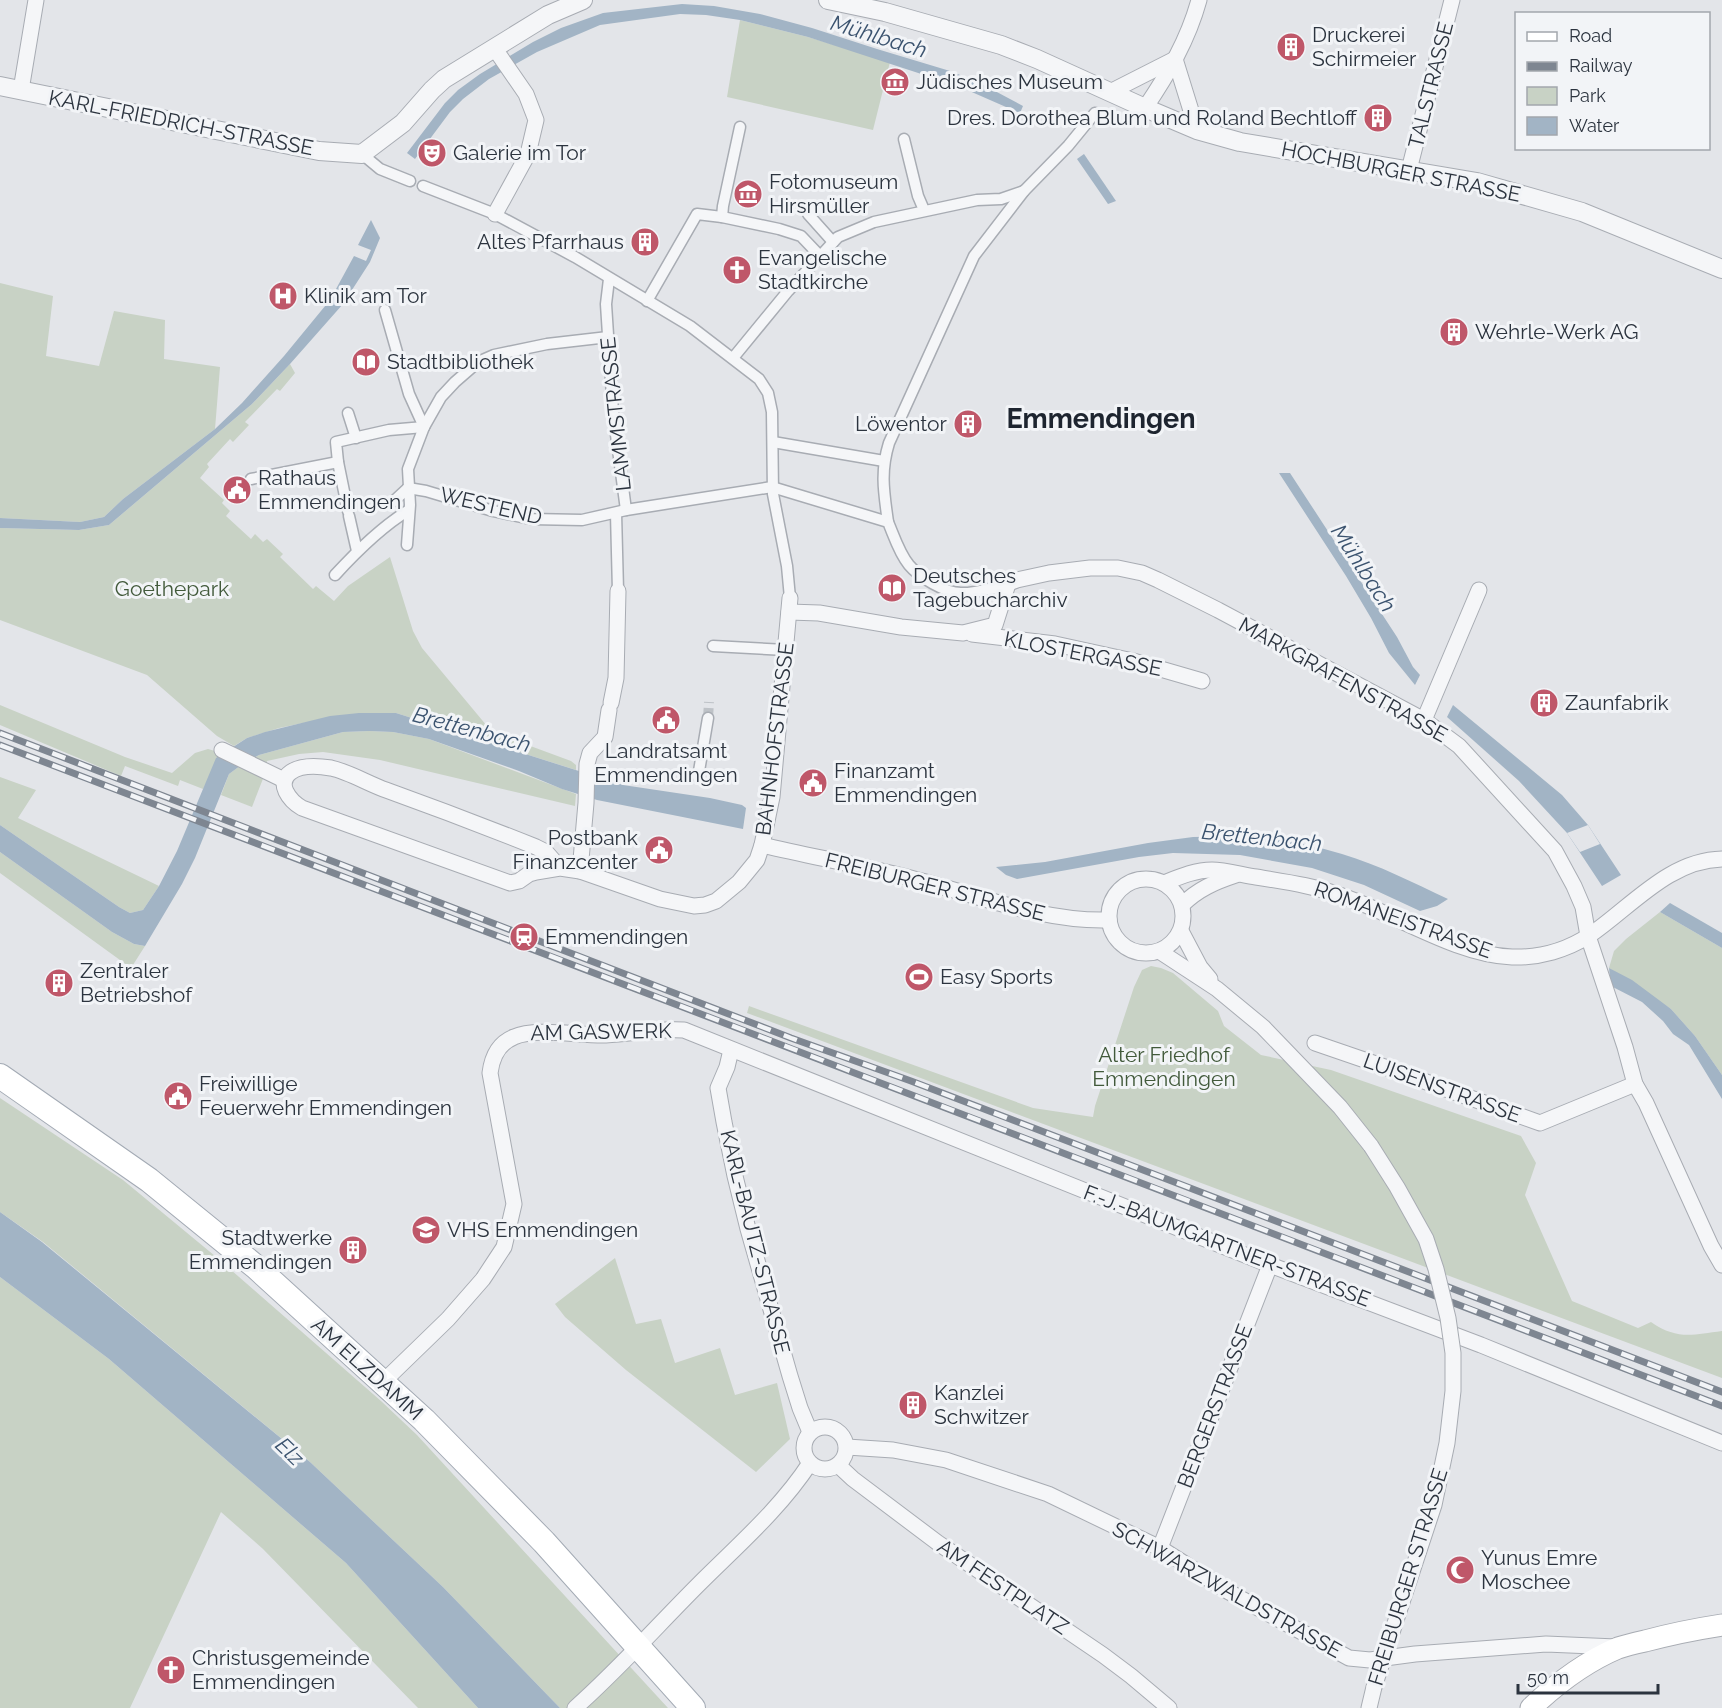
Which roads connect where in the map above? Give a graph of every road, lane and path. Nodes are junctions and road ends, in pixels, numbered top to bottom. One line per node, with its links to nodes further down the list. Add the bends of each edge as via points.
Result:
1 (36, 0): 9 (street)
2 (583, 0): 6 (street, via 548,15)
3 (833, 0): 10 (street, HOCHBURGER STRASSE, via 1001,45)
4 (1199, 0): 7 (street)
5 (1452, 0): 17 (street, TALSTRASSE)
6 (502, 59): 16 (street, via 444,80 392,133); 23 (street, via 526,94 536,120 528,154)
7 (1175, 59): 10 (street); 11 (street); 14 (street)
8 (0, 86): 9 (street, KARL-FRIEDRICH-STRASSE)
9 (21, 90): 16 (street, KARL-FRIEDRICH-STRASSE, via 319,152)
10 (1110, 92): 11 (street, HOCHBURGER STRASSE)
11 (1145, 108): 14 (street, HOCHBURGER STRASSE)
12 (1095, 114): 20 (street)
13 (740, 127): 24 (street)
14 (1197, 130): 17 (street, HOCHBURGER STRASSE, via 1239,142)
15 (904, 139): 22 (street)
16 (362, 154): 18 (street, via 380,170)
17 (1409, 170): 27 (street, HOCHBURGER STRASSE, via 1477,182 1582,212)
18 (410, 181)
19 (423, 186): 23 (street)
20 (1024, 191): 22 (street, via 1001,199); 37 (street, via 974,256)
21 (808, 210): 25 (street)
22 (924, 210): 25 (street, via 874,222)
23 (495, 214): 28 (street)
24 (722, 217): 26 (street, via 801,236); 29 (street, via 697,214)
25 (833, 242): 26 (street)
26 (820, 256): 32 (street)
27 (1722, 269)
28 (609, 279): 29 (street); 31 (street, LAMMSTRASSE)
29 (647, 301): 32 (street)
30 (384, 310): 34 (street, via 409,394)
31 (608, 337): 34 (street, via 547,344 478,362 441,397); 44 (street, LAMMSTRASSE)
32 (733, 358): 36 (street, via 759,379 768,393)
33 (348, 413): 35 (street)
34 (424, 427): 35 (street); 41 (street, via 408,469)
35 (356, 438): 38 (street, via 336,442)
36 (773, 442): 37 (street); 40 (street)
37 (884, 461): 45 (street)
38 (338, 462): 39 (street); 47 (street)
39 (251, 479)
40 (772, 487): 44 (street, LAMMSTRASSE); 45 (street); 52 (street)
41 (408, 488): 42 (street); 43 (street); 44 (street, WESTEND, via 531,519 582,520)
42 (394, 501)
43 (410, 510): 46 (street); 47 (street)
44 (621, 511): 51 (street)
45 (888, 522): 49 (street, via 909,564 936,586 962,594)
46 (407, 545)
47 (357, 551): 48 (street)
48 (335, 575)
49 (1003, 585): 53 (street, via 996,625); 58 (street, MARKGRAFENSTRASSE, via 1090,568 1142,573)
50 (1479, 590): 58 (street)
51 (618, 591): 66 (street, via 616,678 605,737 590,753 586,771)
52 (790, 605): 53 (street, via 901,627); 55 (street, BAHNHOFSTRASSE)
53 (963, 633): 56 (street, KLOSTERGASSE, via 1054,644)
54 (713, 646): 55 (street)
55 (786, 650): 62 (street, BAHNHOFSTRASSE, via 772,797)
56 (1202, 681)
57 (708, 718): 60 (street)
58 (1424, 720): 73 (street, MARKGRAFENSTRASSE, via 1459,746 1555,851 1583,907)
59 (222, 750): 61 (street)
60 (699, 777)
61 (284, 780): 63 (street, via 300,768 334,769); 67 (street, BAHNHOFSTRASSE, via 292,802 315,814 510,883)
62 (762, 845): 66 (street, BAHNHOFSTRASSE, via 757,860 739,882 705,905 660,899); 71 (street, FREIBURGER STRASSE, via 912,878 1046,915)
63 (536, 847): 65 (street); 67 (street)
64 (1722, 859): 73 (street, ROMANEISTRASSE, via 1685,867 1663,879)
65 (560, 868): 66 (street, BAHNHOFSTRASSE); 67 (street, BAHNHOFSTRASSE)
66 (580, 871)
67 (529, 874)
68 (1237, 874): 69 (street, ROMANEISTRASSE, via 1212,870 1188,873); 70 (street, ROMANEISTRASSE, via 1192,894); 73 (street, ROMANEISTRASSE, via 1313,886 1489,954 1545,954)
69 (1164, 883): 70 (street); 71 (street, via 1141,879 1121,889 1114,898)
70 (1182, 905): 72 (street)
71 (1109, 920): 74 (street, via 1118,941 1127,948 1137,952)
72 (1181, 931): 74 (street, via 1172,944); 75 (street, FREIBURGER STRASSE)
73 (1588, 936): 79 (street, MARKGRAFENSTRASSE)
74 (1159, 951): 75 (street, FREIBURGER STRASSE)
75 (1217, 989): 95 (street, FREIBURGER STRASSE, bridge, via 1263,1027 1340,1107 1371,1146 1426,1239 1448,1318 1453,1391 1447,1443 1434,1505)
76 (1315, 1043): 79 (street, LUISENSTRASSE, via 1540,1124)
77 (731, 1050): 80 (street, F.-J.-BAUMGARTNER-STRASSE); 82 (street, AM GASWERK, via 684,1030 667,1029 604,1035 529,1032 503,1044 490,1073 514,1204 504,1247 483,1279 448,1319); 83 (street, KARL-BAUTZ-STRASSE, via 718,1088 735,1176 790,1376)
78 (0, 1076): 82 (main road, AM ELZDAMM, via 149,1180 256,1267)
79 (1635, 1084): 81 (street, MARKGRAFENSTRASSE)
80 (1270, 1265): 84 (street, F.-J.-BAUMGARTNER-STRASSE, via 1481,1344); 88 (street, BERGERSTRASSE)
81 (1722, 1265)
82 (382, 1383): 90 (main road, AM ELZDAMM, via 424,1420 544,1542)
83 (810, 1432): 85 (street, via 830,1427 844,1437); 86 (street, via 804,1447)
84 (1722, 1443)
85 (847, 1447): 87 (street); 88 (street, SCHWARZWALDSTRASSE, via 893,1450 946,1460 1048,1494)
86 (810, 1463): 87 (street, via 828,1469); 90 (street, via 787,1494)
87 (838, 1466): 94 (street, AM FESTPLATZ, via 938,1543 1103,1655)
88 (1160, 1548): 91 (street, SCHWARZWALDSTRASSE, via 1229,1592 1349,1658 1370,1660 1546,1644)
89 (1722, 1625): 91 (main road)
90 (638, 1648): 92 (street); 93 (main road, AM ELZDAMM)
91 (1620, 1648): 96 (main road, via 1572,1674)
92 (575, 1708)
93 (693, 1708)
94 (1169, 1708)
95 (1369, 1708)
96 (1532, 1708)

